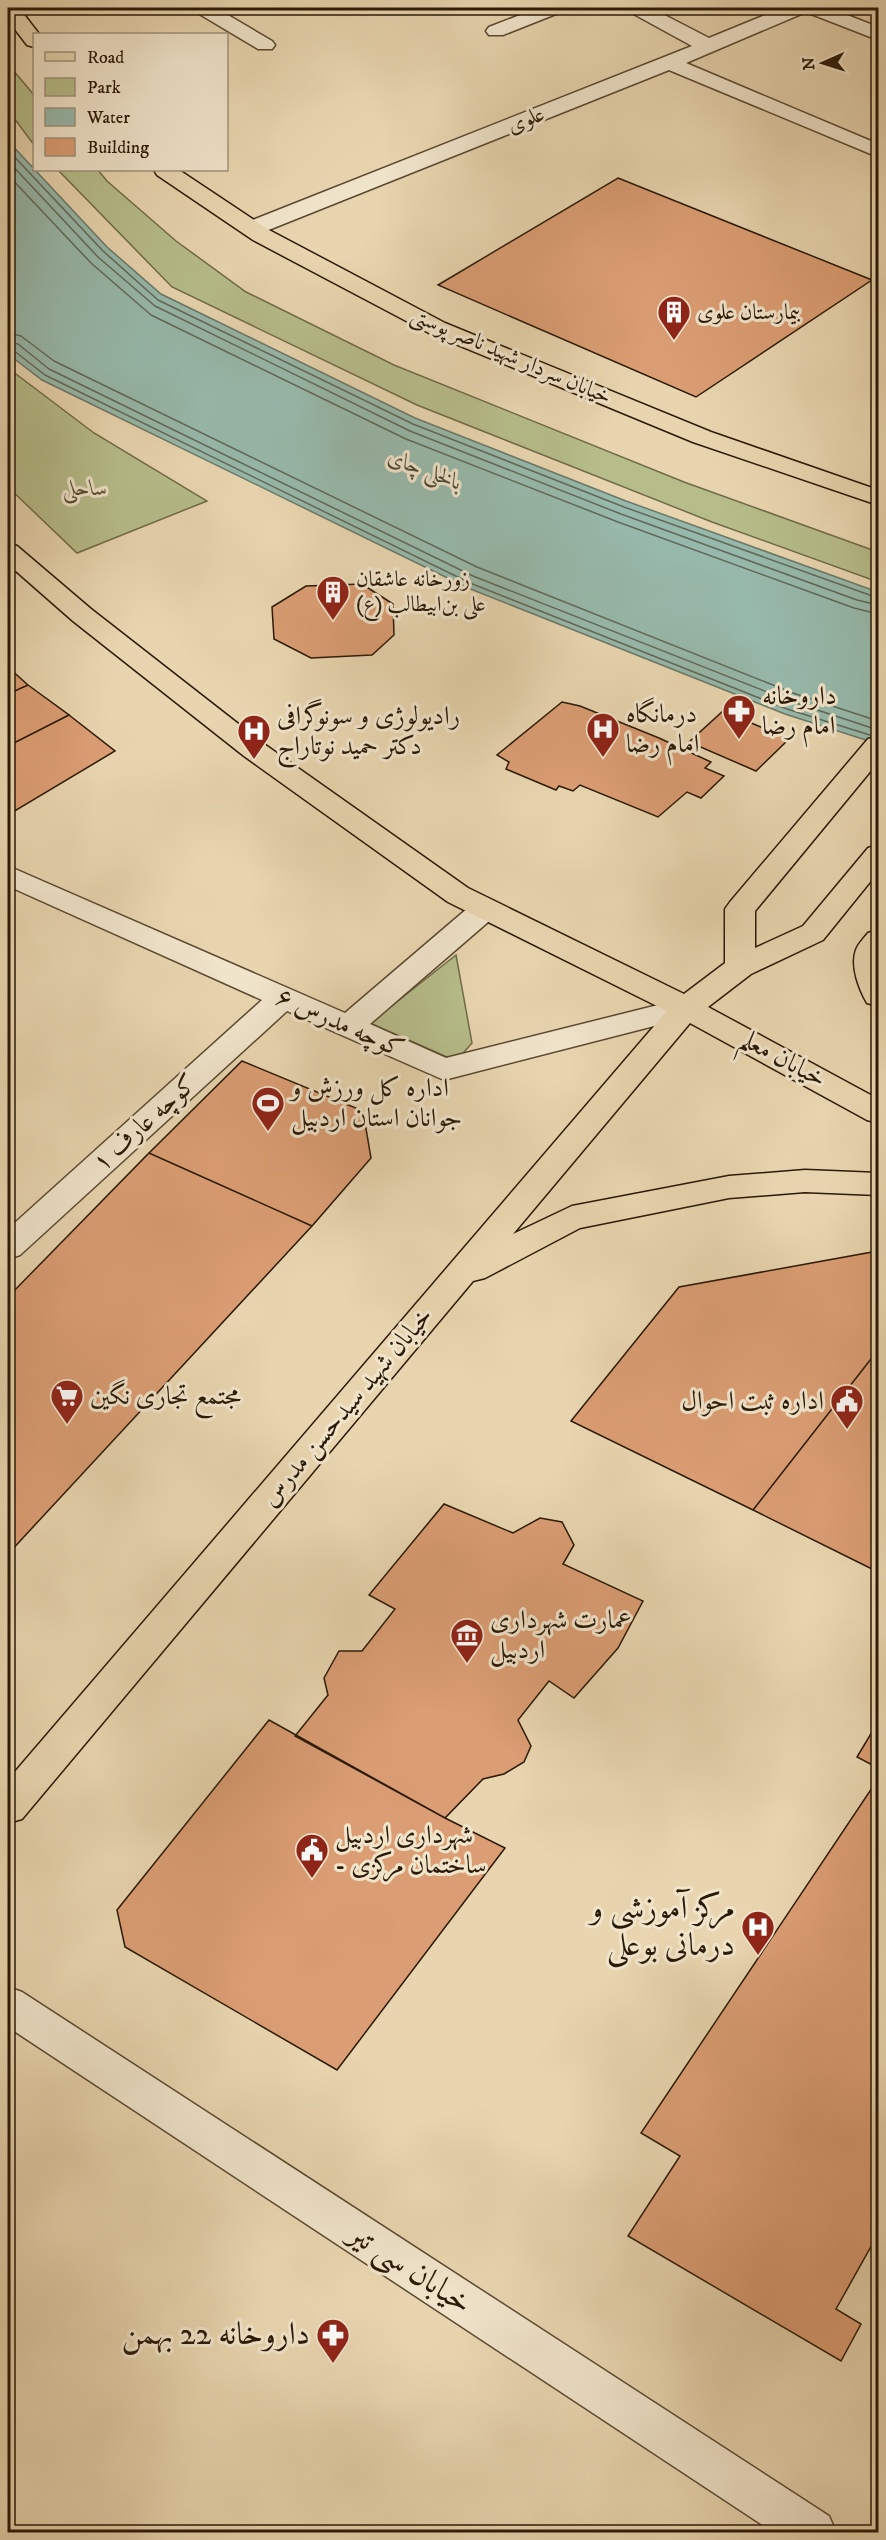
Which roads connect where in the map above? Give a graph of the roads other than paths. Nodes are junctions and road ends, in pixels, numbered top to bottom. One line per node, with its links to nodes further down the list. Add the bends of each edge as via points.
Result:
1 (9, 8): 9 (main road)
2 (203, 8): 10 (street)
3 (554, 8): 7 (street)
4 (637, 8): 11 (street)
5 (798, 8): 11 (street, علوی)
6 (813, 8): 8 (street)
7 (496, 31)
8 (879, 34)
9 (33, 40)
10 (265, 45)
11 (710, 47): 12 (street, علوی)
12 (669, 63): 13 (street); 15 (street, علوی)
13 (879, 151)
14 (167, 171): 15 (main road, خیابان سردار شهید ناصر پوستی)
15 (253, 228): 16 (main road, خیابان سردار شهید ناصر پوستی, via 437,328 702,437)
16 (879, 498)
17 (8, 551): 21 (main road, خیابان معلم, via 82,615 254,750 458,895)
18 (879, 745): 23 (main road, via 740,909)
19 (879, 854): 23 (main road, خیابان شهید سیدحسن مدرس, via 813,933)
20 (8, 875): 25 (street, کوچه مدرس ۶)
21 (485, 909): 26 (main road, خیابان معلم); 27 (street)
22 (879, 940): 24 (main road, via 870,951 871,978)
23 (740, 967): 26 (main road, خیابان شهید سیدحسن مدرس)
24 (879, 996)
25 (283, 998): 27 (street, کوچه مدرس ۶); 30 (street, کوچه عارف ۱)
26 (686, 1008): 27 (street, کوچه مدرس ۶, via 444,1069); 28 (main road, خیابان معلم); 31 (main road, خیابان شهید سیدحسن مدرس)
27 (347, 1027)
28 (879, 1112)
29 (879, 1184): 31 (main road, via 805,1181 729,1187 572,1218)
30 (8, 1247)
31 (458, 1276): 32 (main road, خیابان شهید سیدحسن مدرس)
32 (8, 1807)
33 (8, 2005): 34 (street, خیابان سی تیر)
34 (813, 2532)

